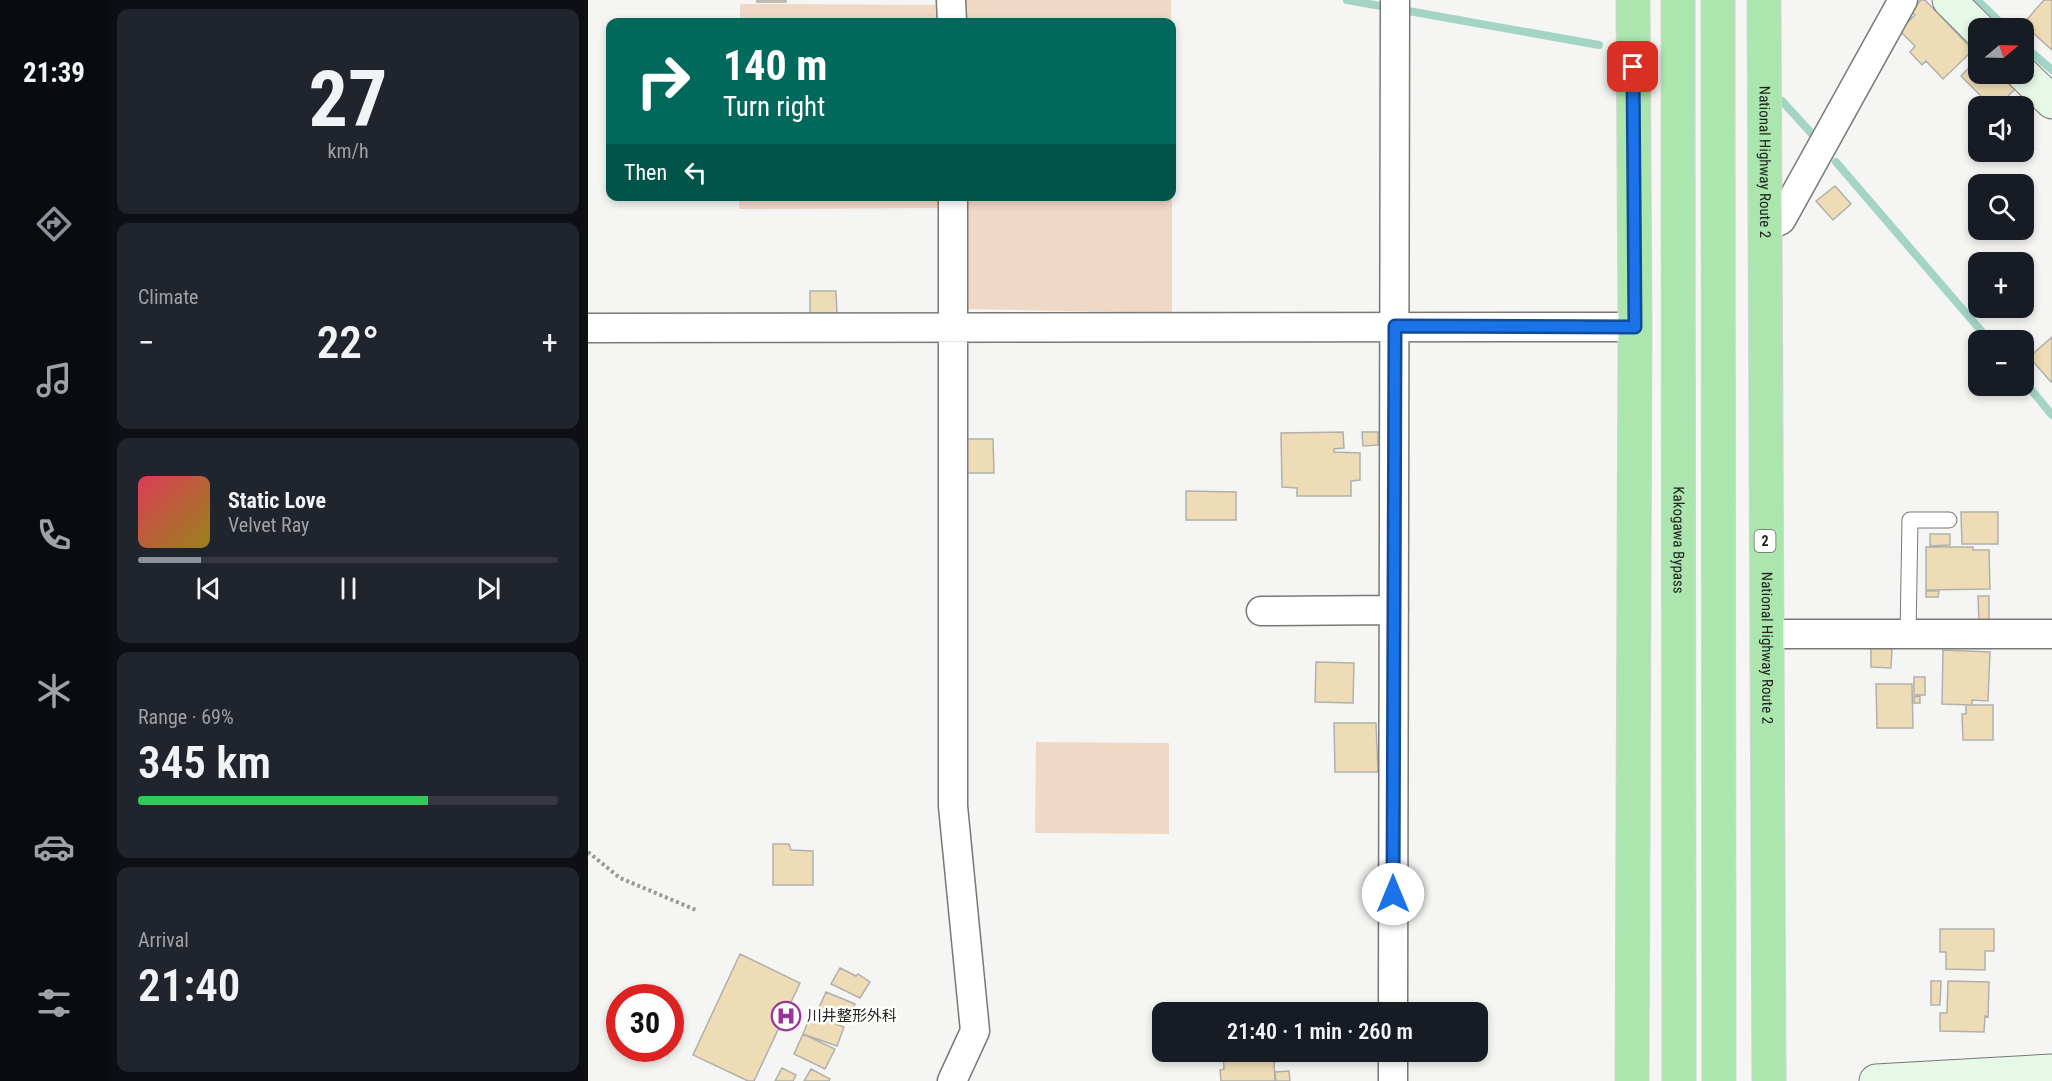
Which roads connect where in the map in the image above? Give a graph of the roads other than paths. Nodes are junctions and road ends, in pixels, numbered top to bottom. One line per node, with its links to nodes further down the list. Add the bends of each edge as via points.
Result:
1 (951, 0): 9 (street)
2 (1633, 0): 17 (highway)
3 (1678, 0): 27 (highway, Kakogawa Bypass)
4 (1718, 0): 28 (highway)
5 (1764, 0): 14 (highway, National Highway Route 2 / 2)
6 (1903, 0): 14 (street, via 1781,220)
7 (1948, 0): 10 (main road)
8 (1394, 13): 15 (street)
9 (952, 18)
10 (1968, 20)
11 (2033, 84): 12 (main road)
12 (2052, 102)
13 (953, 201): 18 (street)
14 (1764, 228): 22 (highway, National Highway Route 2 / 2)
15 (1395, 326): 17 (street); 18 (street); 20 (street)
16 (588, 327): 18 (street)
17 (1635, 327): 33 (highway)
18 (953, 328): 31 (street, via 953,806 975,1031)
19 (1949, 520): 23 (lane, via 1910,520)
20 (1394, 610): 21 (street); 25 (street)
21 (1261, 611)
22 (1766, 634): 23 (street); 34 (highway, National Highway Route 2 / 2)
23 (1908, 634): 24 (street)
24 (2052, 634)
25 (1393, 1002)
26 (1393, 1062): 32 (street)
27 (1679, 1070)
28 (1719, 1070)
29 (2052, 1071): 30 (main road)
30 (1935, 1079): 35 (main road)
31 (952, 1081)
32 (1393, 1081)
33 (1632, 1081)
34 (1769, 1081)
35 (1893, 1081)

